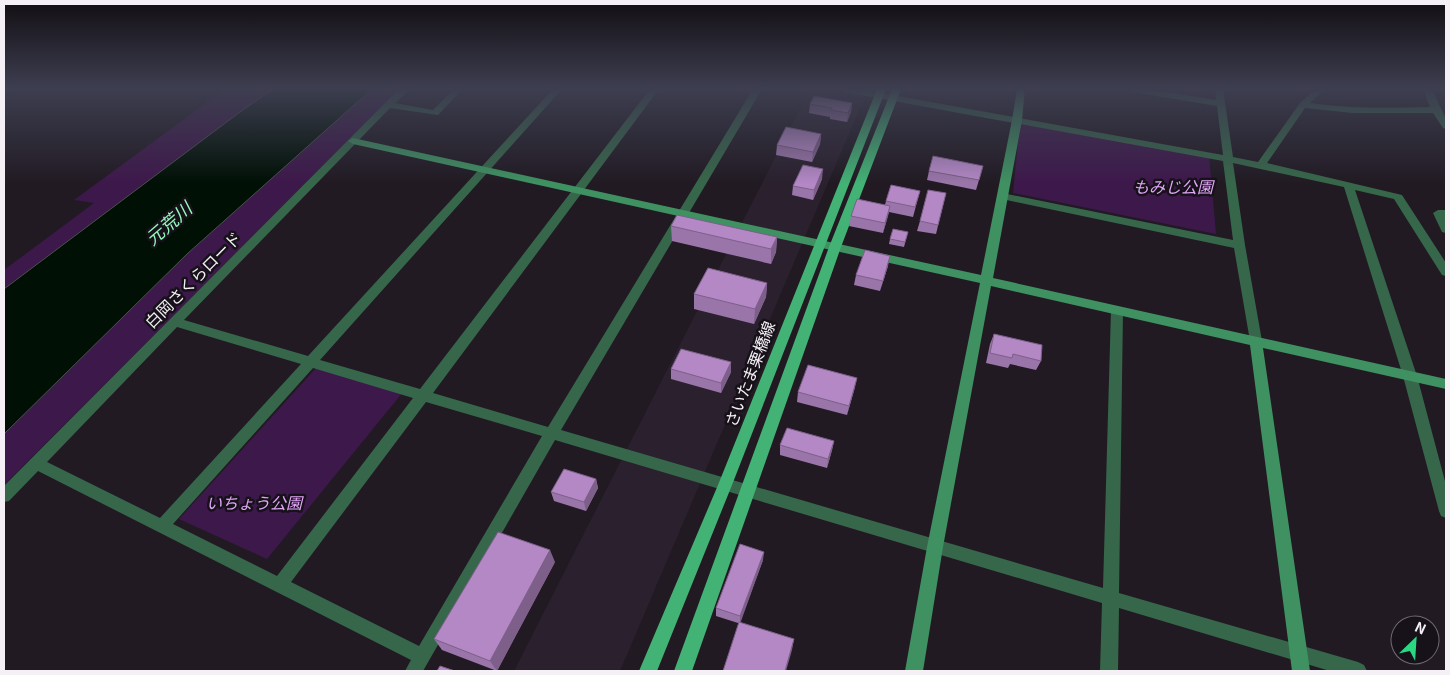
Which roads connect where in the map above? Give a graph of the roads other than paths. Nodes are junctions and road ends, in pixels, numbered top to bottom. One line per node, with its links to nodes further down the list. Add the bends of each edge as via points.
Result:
1 (373, 120): 11 (street, 白岡さくらロード)
2 (530, 120): 14 (street)
3 (631, 120): 16 (street)
4 (739, 120): 19 (street)
5 (869, 120): 21 (main road, さいたま栗橋線)
6 (885, 120): 23 (main road)
7 (1017, 120): 17 (street)
8 (1020, 120): 12 (street)
9 (1223, 120): 12 (street)
10 (1292, 120): 13 (street)
11 (353, 141): 14 (street); 27 (street, 白岡さくらロード)
12 (1229, 159): 13 (street); 22 (street)
13 (1261, 165): 15 (street)
14 (485, 170): 16 (street); 29 (street)
15 (1348, 185): 24 (street, via 1398,197); 30 (street)
16 (579, 190): 19 (street); 32 (street)
17 (1002, 196): 22 (street); 25 (street)
18 (1446, 213): 20 (street, via 1438,213)
19 (684, 214): 21 (street); 33 (street)
20 (1446, 229)
21 (820, 243): 23 (street); 35 (main road, さいたま栗橋線)
22 (1239, 245): 28 (street)
23 (835, 247): 25 (street); 36 (main road)
24 (1446, 272)
25 (985, 281): 26 (street); 40 (street)
26 (1117, 310): 28 (street); 42 (street)
27 (174, 322): 29 (street); 34 (street, 白岡さくらロード)
28 (1256, 341): 30 (street); 43 (street)
29 (310, 362): 32 (street); 39 (street)
30 (1410, 376): 31 (street); 38 (street)
31 (1446, 384)
32 (423, 396): 33 (street); 41 (street)
33 (551, 434): 35 (street); 44 (street)
34 (36, 463): 37 (street, 白岡さくらロード); 39 (street)
35 (725, 485): 36 (street); 46 (main road, さいたま栗橋線)
36 (747, 492): 40 (street); 47 (main road)
37 (4, 496)
38 (1446, 511)
39 (162, 526): 41 (street)
40 (935, 547): 42 (street); 48 (street)
41 (280, 584): 44 (street)
42 (1110, 599): 43 (street); 49 (street)
43 (1299, 654): 50 (street); 51 (street)
44 (423, 656): 45 (street)
45 (414, 671)
46 (648, 671)
47 (683, 671)
48 (914, 671)
49 (1109, 671)
50 (1302, 671)
51 (1358, 671)

